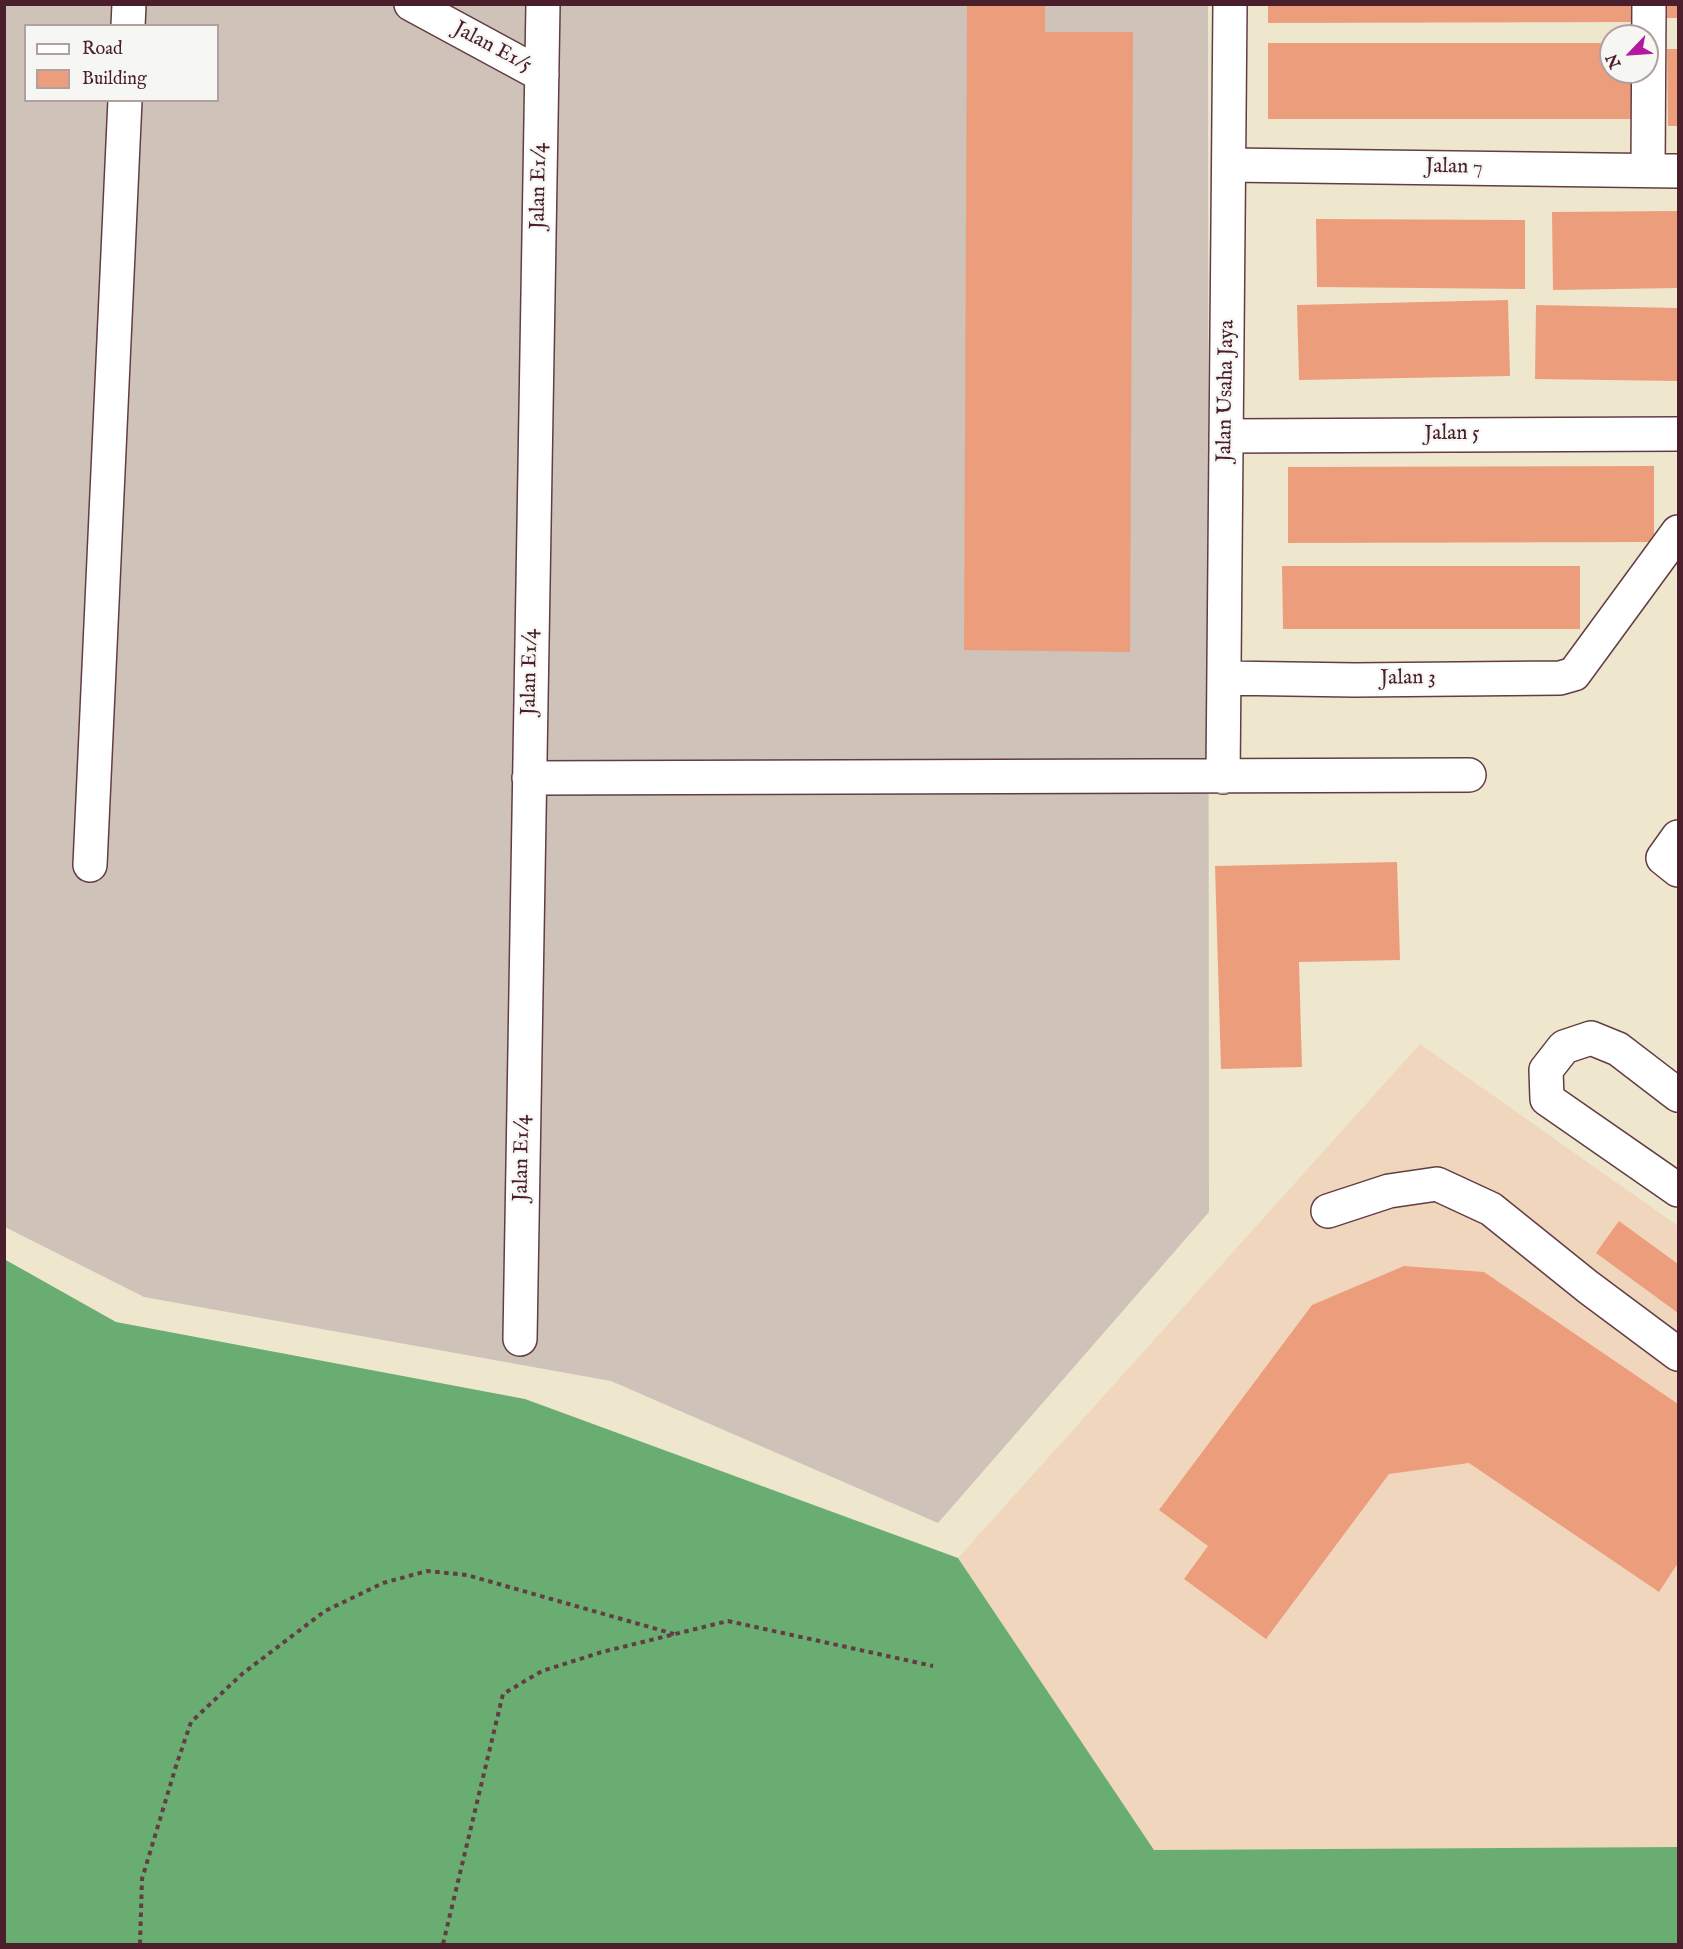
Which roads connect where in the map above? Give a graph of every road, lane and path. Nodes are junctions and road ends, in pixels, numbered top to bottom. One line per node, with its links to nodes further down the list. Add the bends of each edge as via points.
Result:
1 (129, 4): 6 (street)
2 (411, 4): 7 (street, Jalan E1/5)
3 (543, 4): 7 (street, Jalan E1/4)
4 (1230, 4): 9 (street, Jalan Usaha Jaya)
5 (1649, 4): 10 (street)
6 (128, 24)
7 (542, 75): 17 (street, Jalan E1/4)
8 (125, 102): 19 (street)
9 (1229, 165): 10 (street, Jalan 7); 12 (street, Jalan Usaha Jaya)
10 (1663, 170)
11 (1678, 434): 12 (street, Jalan 5)
12 (1226, 436): 14 (street, Jalan Usaha Jaya)
13 (1678, 532): 14 (street, Jalan 3, via 1574,674 1560,678)
14 (1224, 678): 16 (street, Jalan Usaha Jaya)
15 (1469, 775): 16 (street)
16 (1223, 777): 17 (street)
17 (529, 778): 24 (street, Jalan E1/4)
18 (1678, 837): 20 (street, via 1663,858)
19 (90, 865)
20 (1678, 870)
21 (1678, 1095): 22 (street, via 1618,1049 1591,1038 1564,1047 1546,1070 1547,1099)
22 (1678, 1190)
23 (1328, 1211): 25 (street, via 1389,1191 1437,1184 1491,1209)
24 (520, 1339)
25 (1678, 1354)
26 (674, 1634): 27 (path, via 728,1621); 28 (path, via 467,1575 428,1571 383,1583 325,1611 242,1674 191,1722 142,1879); 29 (path, via 542,1671 503,1694)
27 (933, 1665)
28 (140, 1944)
29 (444, 1944)

